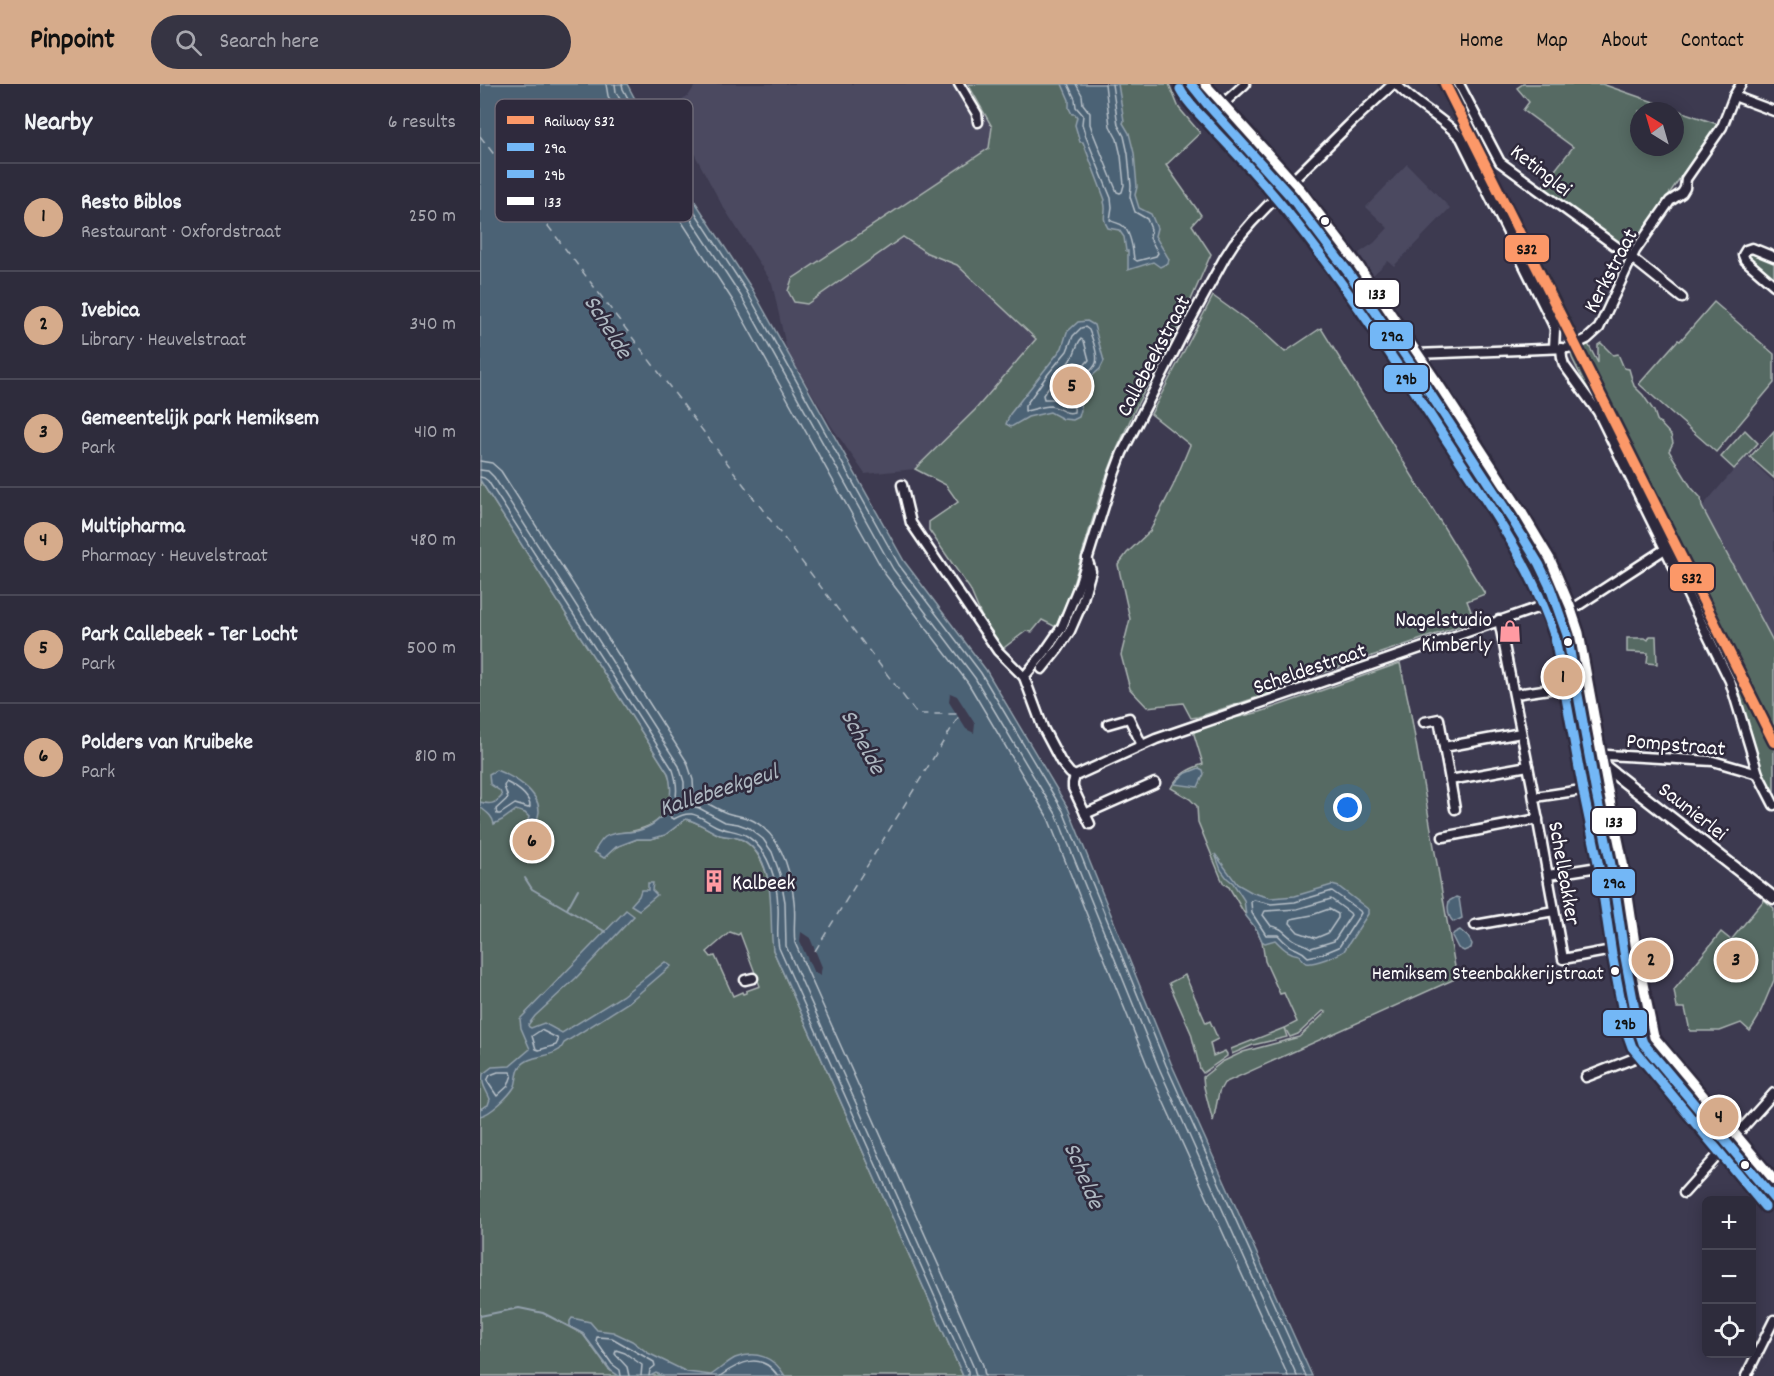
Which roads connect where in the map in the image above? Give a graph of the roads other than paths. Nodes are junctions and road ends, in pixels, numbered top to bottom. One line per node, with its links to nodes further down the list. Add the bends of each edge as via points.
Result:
1 (959, 84): 10 (street)
2 (1191, 84): 9 (main road)
3 (1245, 84): 9 (street)
4 (1394, 84): 11 (street, Callebeekstraat); 16 (street, via 1449,125 1467,147 1552,322)
5 (1459, 84): 13 (street, Ketinglei, via 1500,162)
6 (1741, 84): 7 (street, Kerkstraat)
7 (1734, 96): 8 (street); 13 (street, Kerkstraat, via 1722,127 1686,179 1682,193 1670,201)
8 (1774, 111)
9 (1214, 112): 11 (main road)
10 (978, 122)
11 (1284, 189): 17 (main road); 20 (street, Callebeekstraat, via 1234,243 1186,328 1122,453)
12 (1774, 257): 14 (street, via 1752,248 1743,255)
13 (1632, 258): 15 (street, Ketinglei); 16 (street, Kerkstraat, via 1599,328 1575,346)
14 (1774, 285)
15 (1682, 298)
16 (1558, 348): 17 (street, Kerkstraat); 19 (street, via 1564,365 1598,412)
17 (1406, 356): 21 (main road, via 1536,558)
18 (903, 485): 25 (street, via 911,523 998,651)
19 (1665, 549): 22 (street); 35 (street, via 1730,681)
20 (1087, 557): 24 (street, Callebeekstraat, via 1091,571 1081,606 1070,631); 25 (street, Callebeekstraat, via 1062,627)
21 (1557, 601): 22 (main road); 23 (street, Scheldestraat)
22 (1562, 616): 26 (main road)
23 (1499, 620): 27 (street, Schelleakker); 31 (street, Scheldestraat)
24 (1042, 669)
25 (1024, 677): 36 (street, via 1043,728 1061,762)
26 (1577, 685): 27 (street); 33 (main road)
27 (1515, 694): 30 (street, Schelleakker)
28 (1424, 722): 32 (street, via 1439,719)
29 (1108, 724): 31 (street, via 1129,718)
30 (1521, 733): 32 (street); 34 (street, Schelleakker)
31 (1142, 745): 36 (street, Scheldestraat)
32 (1444, 747): 37 (street)
33 (1589, 754): 35 (street, Pompstraat, via 1713,761); 39 (main road); 49 (main road, Saunierlei)
34 (1528, 766): 37 (street); 40 (street, Schelleakker)
35 (1758, 774): 41 (street)
36 (1076, 776): 43 (street, via 1073,788)
37 (1450, 780): 42 (street)
38 (1155, 783): 43 (street)
39 (1595, 788): 40 (street); 47 (main road)
40 (1534, 794): 44 (street, Schelleakker)
41 (1774, 805)
42 (1455, 809)
43 (1085, 814): 45 (street)
44 (1538, 819): 46 (street); 48 (street, Schelleakker)
45 (1090, 824)
46 (1443, 837)
47 (1611, 865): 48 (street); 52 (main road)
48 (1548, 875): 50 (street, Schelleakker)
49 (1774, 898)
50 (1554, 911): 51 (street); 52 (street, Schelleakker, via 1563,958)
51 (1475, 925)
52 (1623, 948): 53 (main road, via 1635,1015 1643,1043)
53 (1650, 1052): 54 (street); 56 (main road)
54 (1586, 1077)
55 (1774, 1093): 56 (street)
56 (1727, 1144): 57 (street); 58 (main road)
57 (1684, 1193)
58 (1774, 1199)
59 (1774, 1320): 60 (street)
60 (1771, 1332): 61 (street)
61 (1746, 1376)

